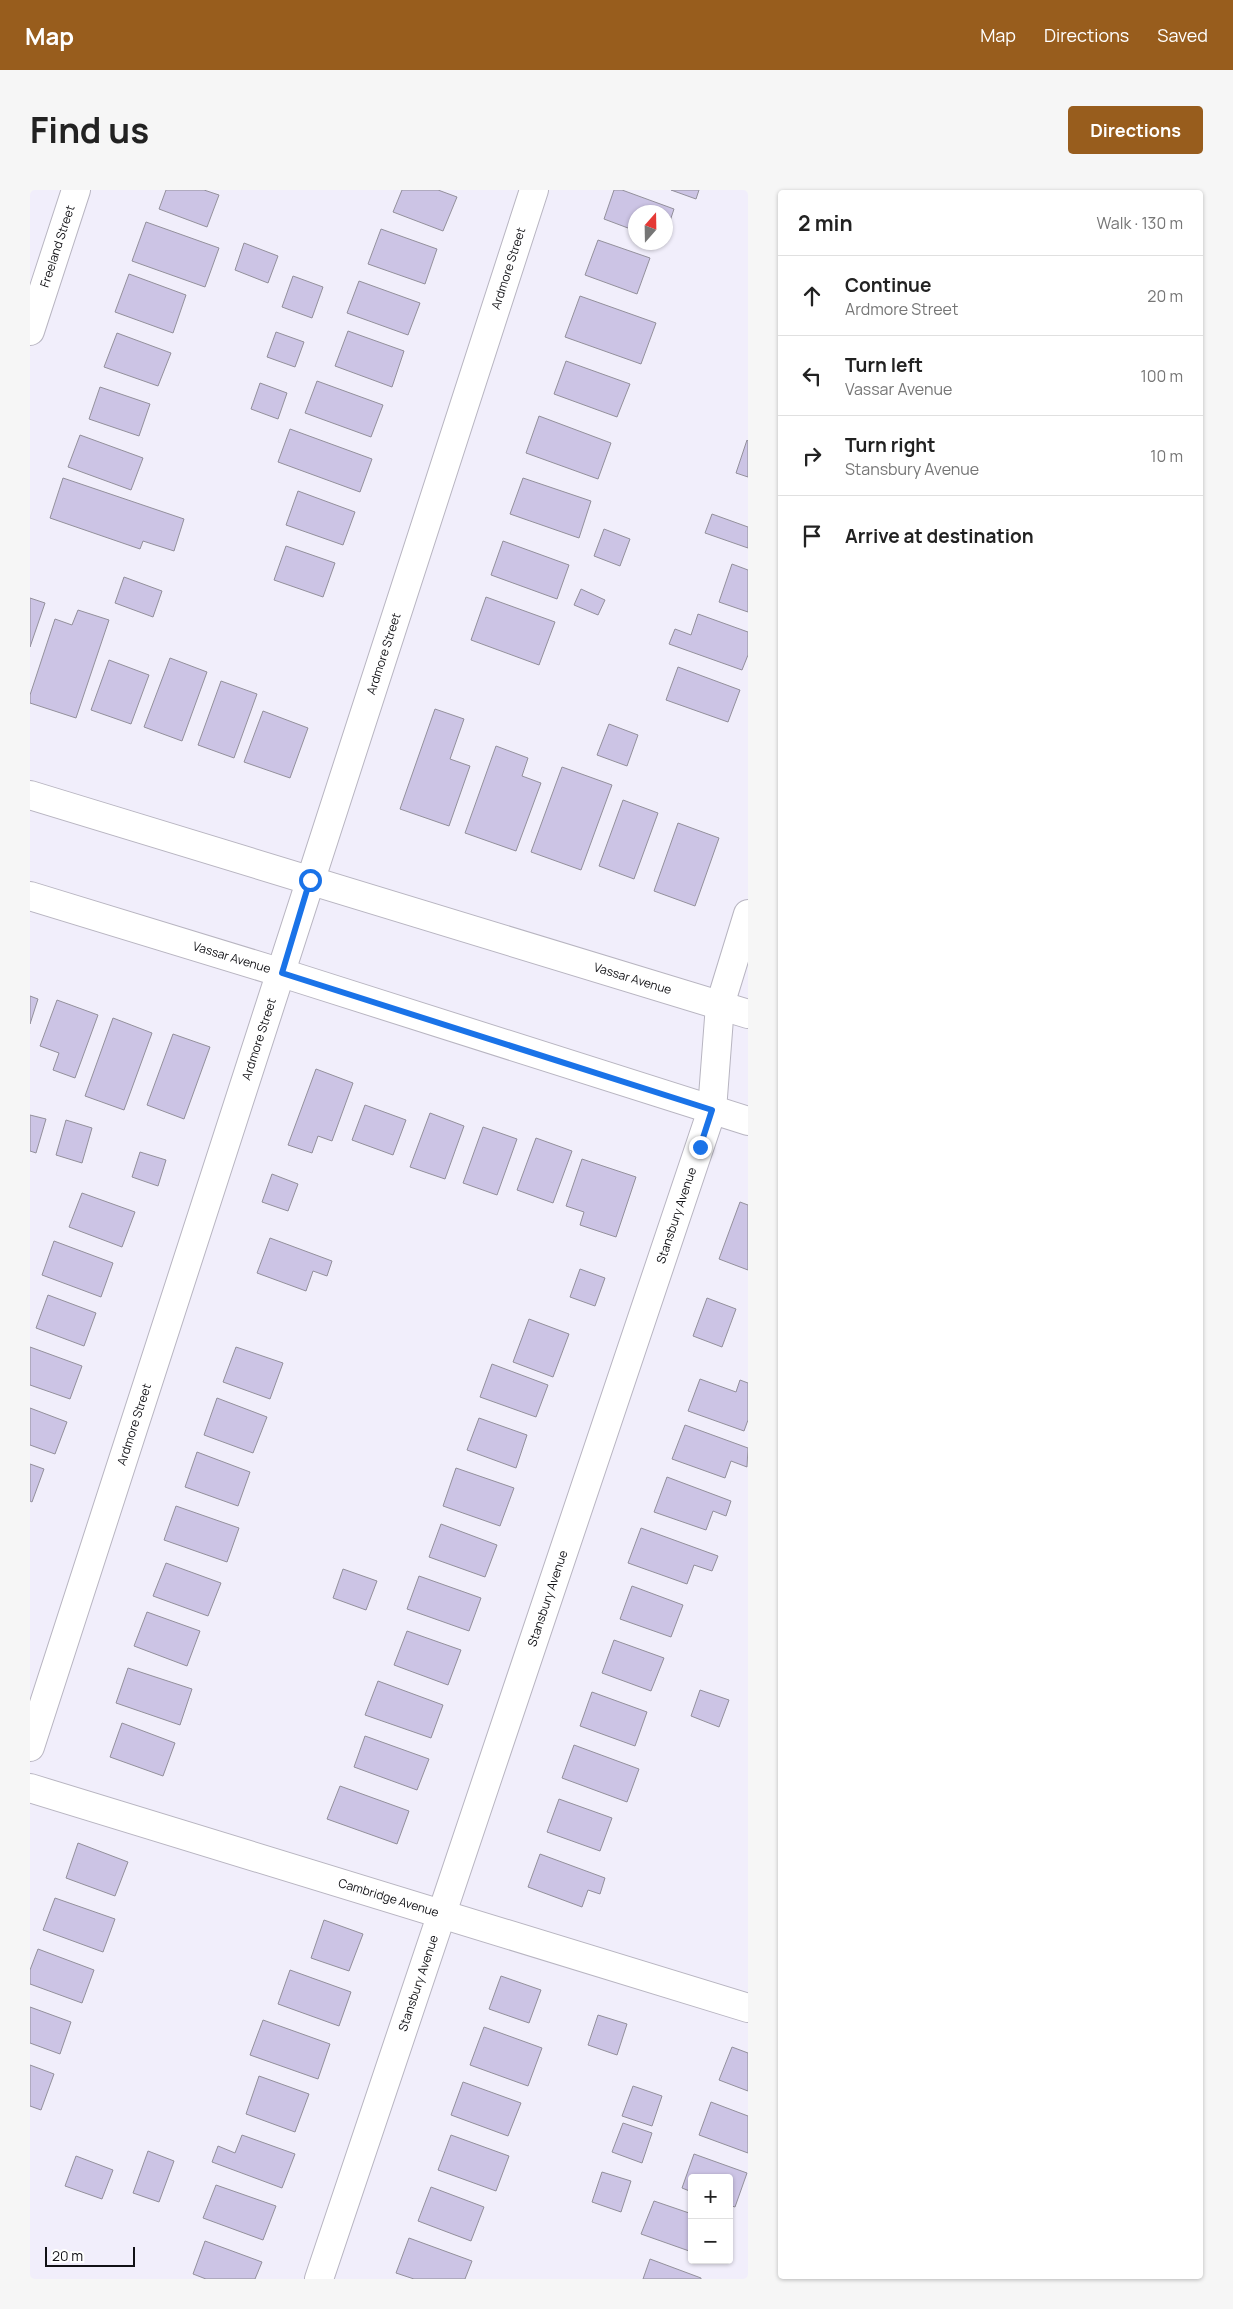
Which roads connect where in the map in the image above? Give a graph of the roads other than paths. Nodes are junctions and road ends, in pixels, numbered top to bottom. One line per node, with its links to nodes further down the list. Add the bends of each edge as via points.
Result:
1 (76, 190): 3 (street, Freeland Street)
2 (534, 190): 5 (street, Ardmore Street)
3 (30, 331)
4 (30, 795): 5 (street, Vassar Avenue)
5 (310, 880): 8 (street, Ardmore Street); 9 (street, Vassar Avenue)
6 (30, 896): 8 (street, Vassar Avenue)
7 (748, 914): 9 (street, Stansbury Avenue)
8 (282, 973): 11 (street, Vassar Avenue); 13 (street, Ardmore Street)
9 (720, 1005): 10 (street, Vassar Avenue); 11 (street, Stansbury Avenue)
10 (748, 1014)
11 (712, 1110): 12 (street, Vassar Avenue); 15 (street, Stansbury Avenue)
12 (748, 1121)
13 (30, 1747)
14 (30, 1788): 15 (street, Cambridge Avenue)
15 (442, 1914): 16 (street, Cambridge Avenue); 17 (street, Stansbury Avenue)
16 (748, 2008)
17 (319, 2279)

